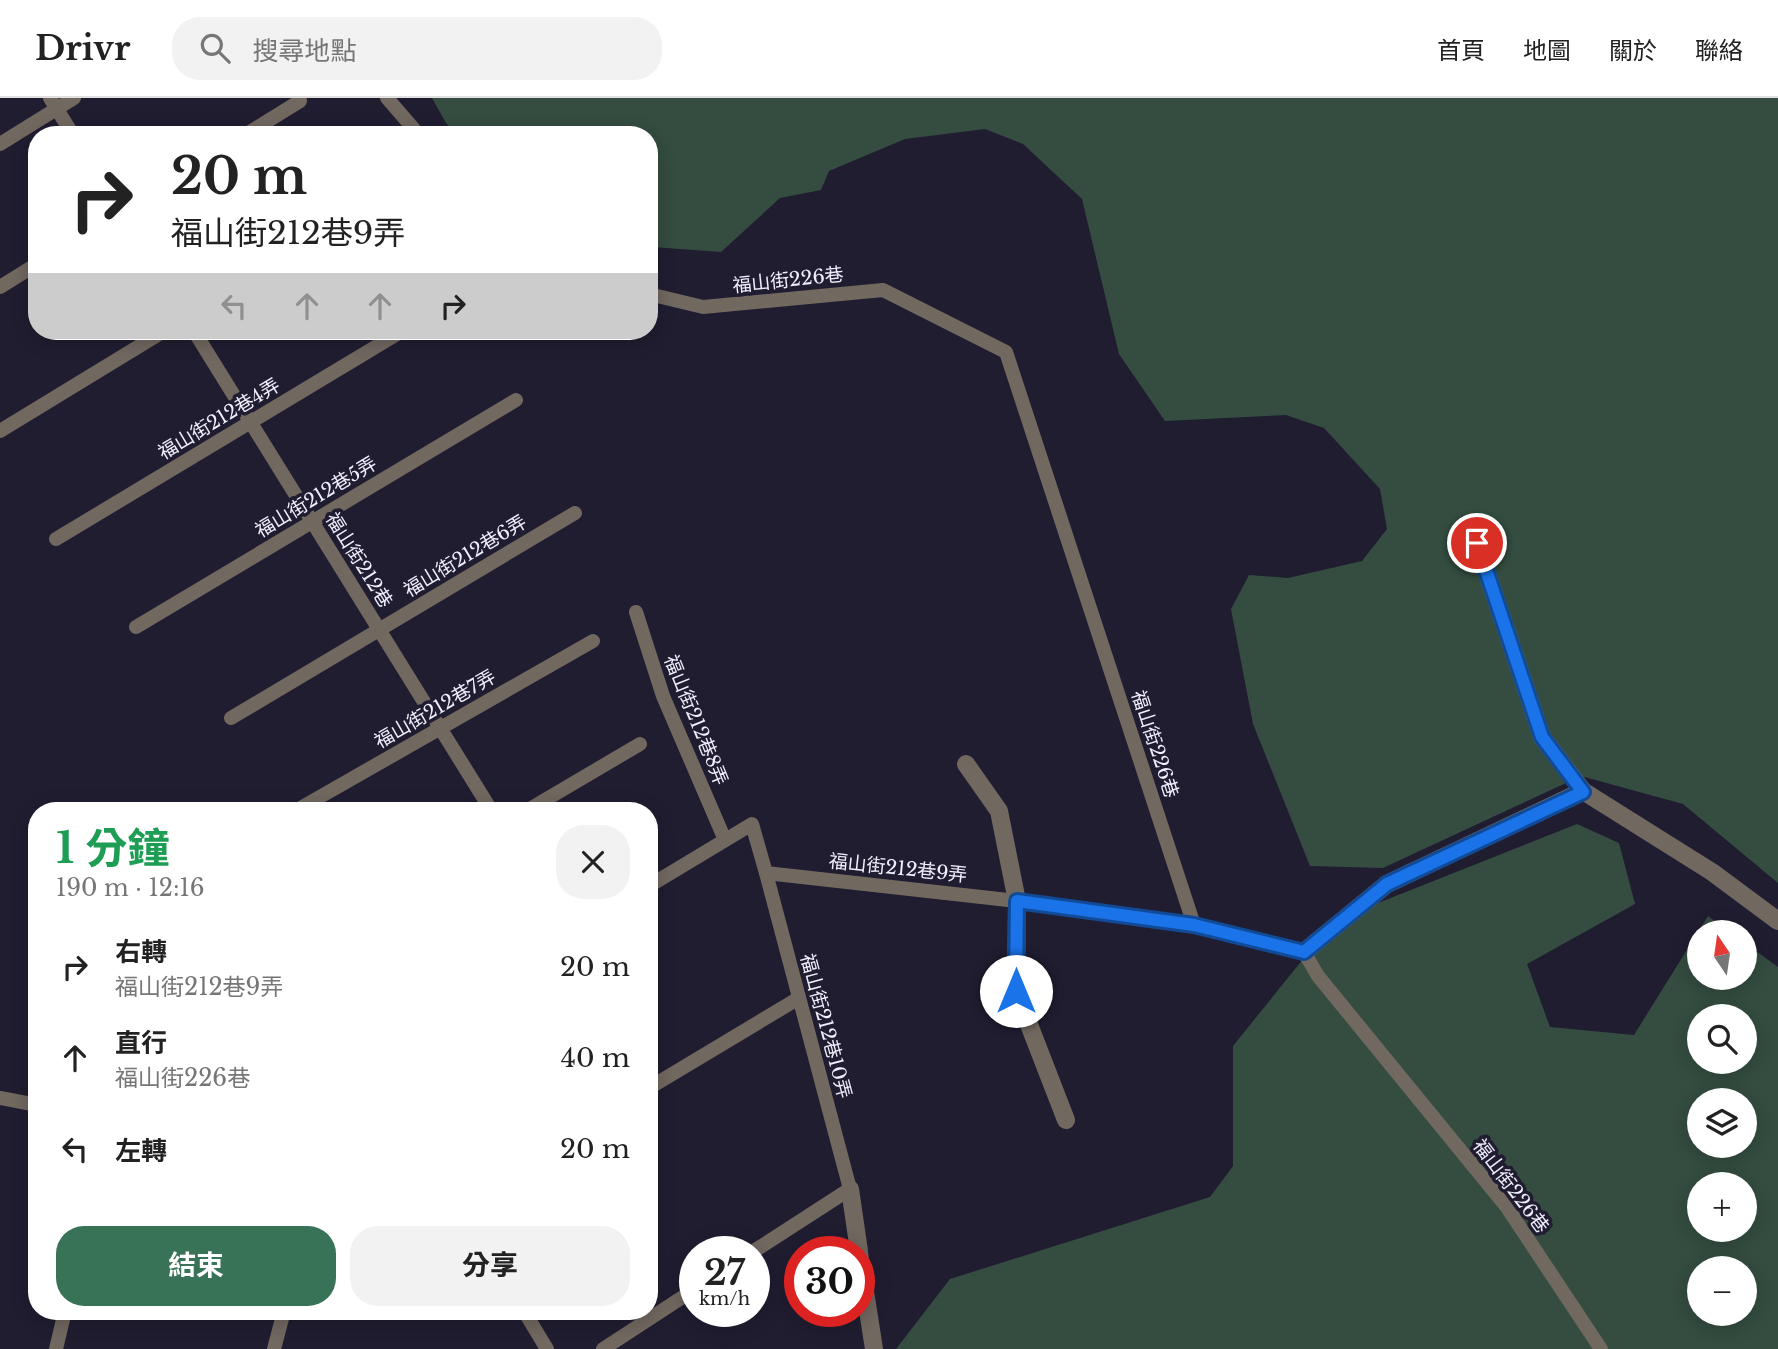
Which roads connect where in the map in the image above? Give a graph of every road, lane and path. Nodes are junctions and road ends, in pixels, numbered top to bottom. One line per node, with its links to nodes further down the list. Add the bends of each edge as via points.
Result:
1 (74, 98): 4 (lane)
2 (387, 98): 7 (lane)
3 (299, 101): 6 (lane)
4 (53, 103): 5 (lane); 8 (lane)
5 (67, 126)
6 (259, 126)
7 (411, 126)
8 (0, 144)
9 (28, 270): 10 (lane)
10 (0, 287)
11 (658, 296): 39 (lane, 福山街226巷, via 703,307 883,290 1006,352)
12 (149, 340): 17 (lane)
13 (200, 340): 16 (lane, 福山街212巷)
14 (387, 340): 16 (lane, 福山街212巷4弄)
15 (516, 400): 19 (lane, 福山街212巷5弄)
16 (251, 422): 19 (lane, 福山街212巷); 20 (lane, 福山街212巷4弄)
17 (0, 431)
18 (575, 513): 24 (lane, 福山街212巷6弄)
19 (312, 522): 23 (lane, 福山街212巷5弄); 24 (lane, 福山街212巷)
20 (56, 539)
21 (1477, 543): 30 (street, via 1542,737)
22 (636, 612): 34 (lane, 福山街212巷8弄, via 663,696)
23 (136, 627)
24 (379, 629): 26 (lane, 福山街212巷6弄); 27 (lane, 福山街212巷)
25 (593, 641): 27 (lane, 福山街212巷7弄)
26 (231, 718)
27 (440, 728): 31 (lane, 福山街212巷7弄); 32 (lane, 福山街212巷)
28 (639, 744): 33 (lane)
29 (966, 764): 37 (street, via 999,811)
30 (1583, 792): 38 (street, via 1712,872); 40 (street, via 1387,884)
31 (311, 802)
32 (486, 802)
33 (541, 802)
34 (725, 840): 35 (lane, via 752,824); 36 (lane)
35 (766, 873): 37 (lane, 福山街212巷9弄); 41 (lane, 福山街212巷10弄)
36 (658, 881)
37 (1017, 901): 39 (lane, 福山街212巷9弄); 45 (street, via 1016,991)
38 (1778, 921)
39 (1194, 925): 40 (lane)
40 (1304, 952): 61 (lane, 福山街226巷, via 1318,976 1506,1206)
41 (799, 998): 42 (lane); 46 (lane, 福山街212巷10弄)
42 (658, 1083)
43 (0, 1098): 44 (lane)
44 (28, 1103)
45 (1066, 1119)
46 (850, 1189): 47 (street); 48 (lane)
47 (857, 1236)
48 (770, 1241)
49 (679, 1299): 50 (lane)
50 (658, 1313)
51 (63, 1320): 56 (lane)
52 (282, 1320): 57 (lane)
53 (529, 1320): 58 (lane)
54 (647, 1320): 59 (lane)
55 (871, 1327): 60 (street)
56 (56, 1349)
57 (274, 1349)
58 (547, 1349)
59 (603, 1349)
60 (874, 1349)
61 (1601, 1349)

